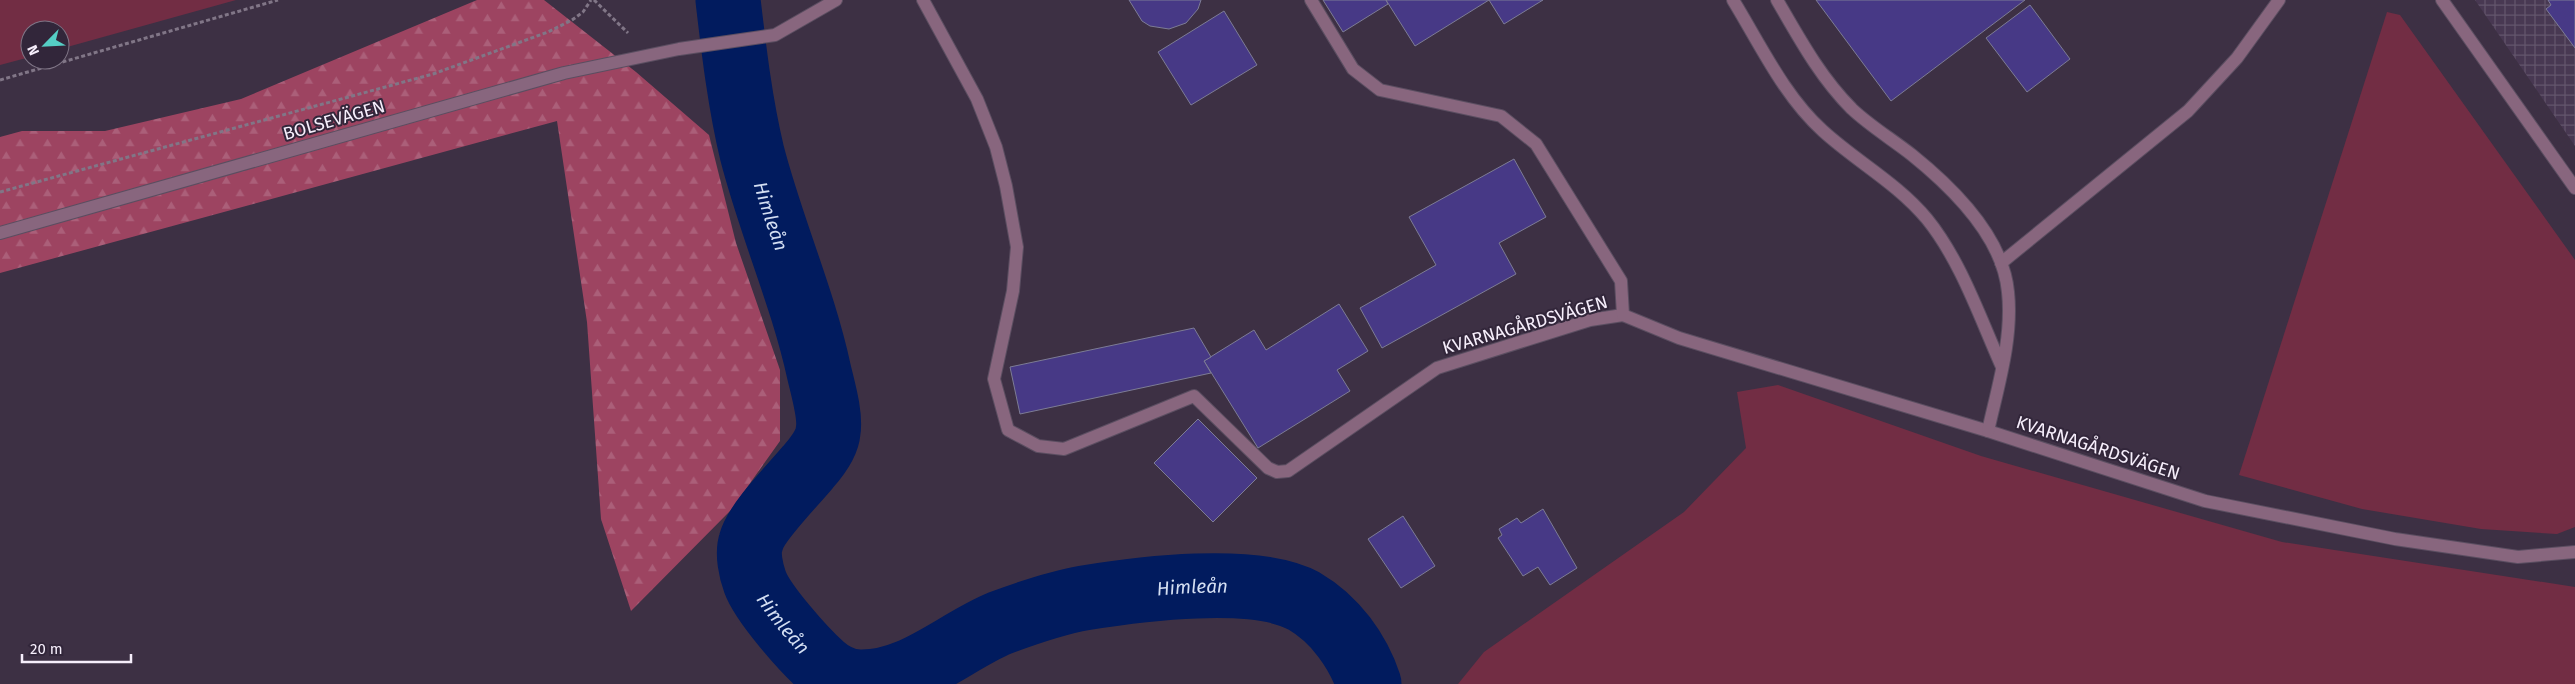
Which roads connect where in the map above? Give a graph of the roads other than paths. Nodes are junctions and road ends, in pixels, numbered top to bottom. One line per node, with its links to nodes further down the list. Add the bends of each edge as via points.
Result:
1 (836, 0): 9 (street, BOLSEVÄGEN, via 775,35 679,49 564,73)
2 (923, 0): 11 (street, KVARNAGÅRDSVÄGEN, via 977,99 996,147 1017,248 1014,291 994,379 1008,430 1038,446 1064,448 1194,396 1268,468 1277,472 1288,471 1437,368 1590,320)
3 (1311, 0): 11 (street, KVARNAGÅRDSVÄGEN, via 1353,69 1380,90 1500,116 1536,144 1621,281)
4 (1733, 0): 12 (street, via 1799,106 1822,131 1895,186 1927,220 1950,254)
5 (1776, 0): 10 (street, via 1818,69 1853,109 1952,191 1988,235)
6 (2279, 0): 10 (street, via 2237,58 2188,111)
7 (2442, 0): 8 (street)
8 (2575, 188)
9 (0, 233)
10 (2001, 263): 12 (street, via 2008,290 2009,319)
11 (1623, 315): 13 (street, KVARNAGÅRDSVÄGEN, via 1679,338 1742,358)
12 (2002, 368): 13 (street)
13 (1988, 430): 14 (street, KVARNAGÅRDSVÄGEN, via 2205,501 2395,539 2518,557)
14 (2575, 552)

